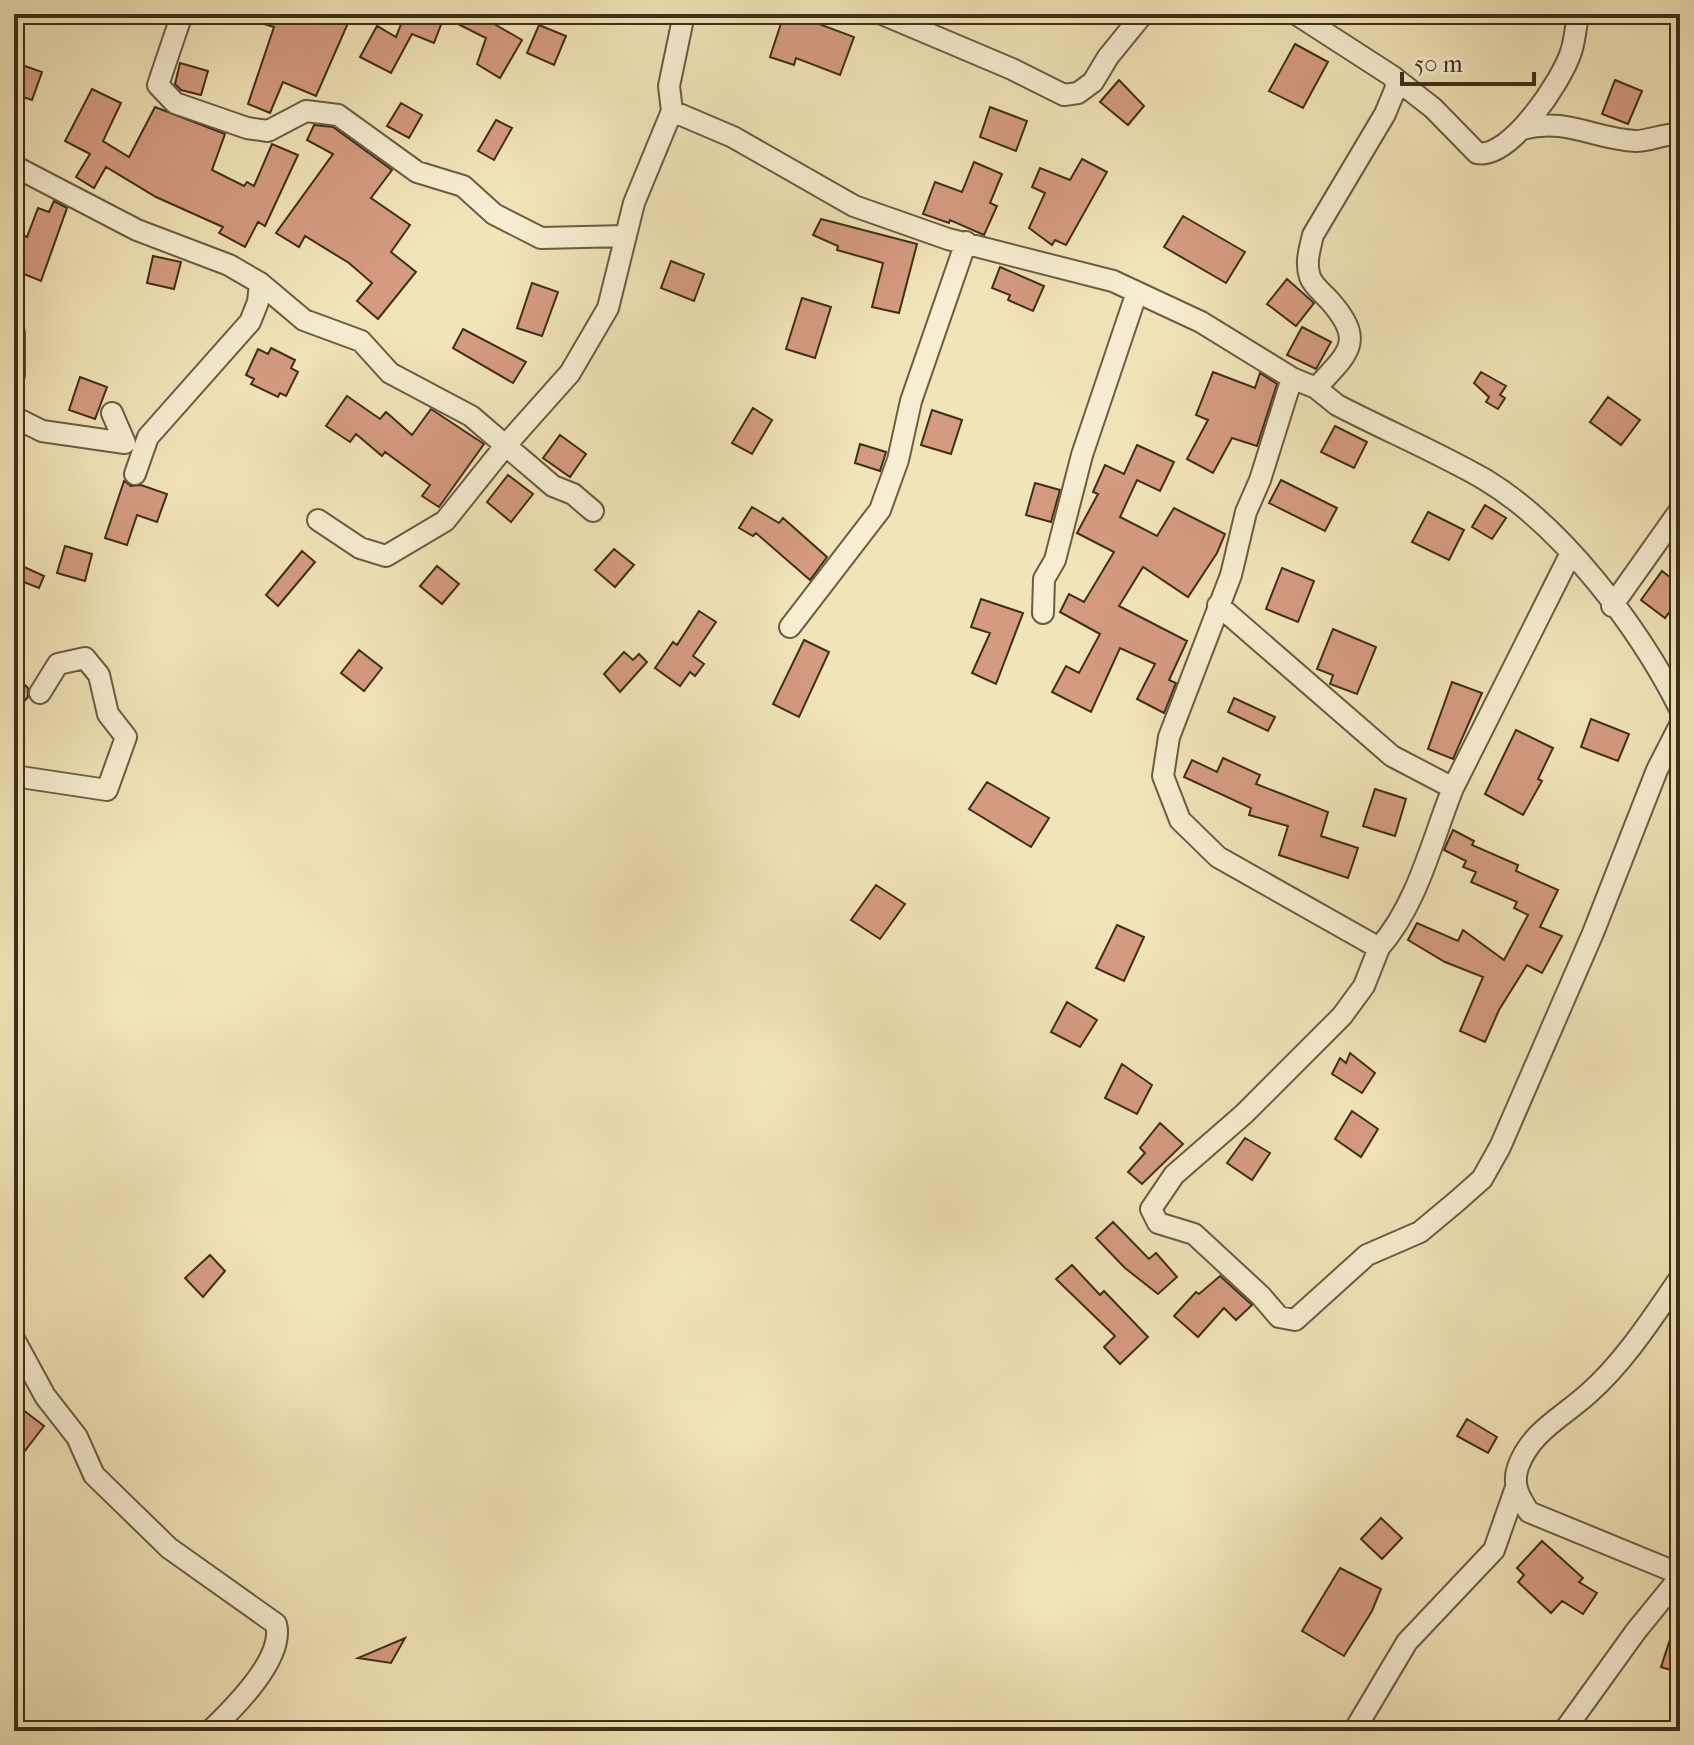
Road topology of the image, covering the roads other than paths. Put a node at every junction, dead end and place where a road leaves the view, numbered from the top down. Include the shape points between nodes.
1 (182, 14) edge
2 (684, 14) edge
3 (882, 14) edge
4 (1143, 14) edge
5 (1296, 14) edge
6 (1578, 14) edge
7 (1392, 76) junction
8 (672, 111) junction
9 (1522, 129) junction
10 (1680, 134) edge
11 (14, 166) edge
12 (626, 236) junction
13 (966, 242) junction
14 (260, 283) junction
15 (1137, 292) junction
16 (14, 333) edge
17 (14, 375) edge
18 (1292, 378) junction
19 (1316, 388) junction
20 (112, 413) dead end
21 (14, 417) edge
22 (505, 446) junction
23 (135, 474) dead end
24 (1680, 510) edge
25 (593, 511) dead end
26 (318, 520) dead end
27 (1570, 555) junction
28 (1218, 605) junction
29 (1612, 606) junction
30 (1043, 613) dead end
31 (790, 627) dead end
32 (40, 693) dead end
33 (1680, 709) edge
34 (1680, 725) edge
35 (14, 776) edge
36 (1453, 788) junction
37 (1379, 948) junction
38 (1680, 1278) edge
39 (14, 1339) edge
40 (1515, 1490) junction
41 (1680, 1575) edge
42 (210, 1731) edge
43 (1354, 1731) edge
44 (1564, 1731) edge

1 - 12 street via 158,85 175,103 268,131 306,111 338,115 417,172 463,186 494,214 541,238
2 - 8 street via 669,86
3 - 4 street via 1064,95 1093,82
5 - 7 street
6 - 9 street via 1571,52 1553,88
7 - 9 street via 1477,153 1500,149
7 - 19 street via 1397,85 1385,114 1313,235 1311,279 1352,331 1348,349
8 - 12 street
8 - 13 street via 733,137 854,206
9 - 10 street via 1572,126 1636,141
11 - 14 street via 137,230 229,265
12 - 22 street via 608,308 570,373
13 - 15 street
13 - 31 street via 880,510
14 - 22 street via 304,320 361,341 390,373 471,416
14 - 23 street via 250,322 148,437
15 - 18 street via 1201,322
15 - 30 street via 1082,455 1055,560 1044,579
16 - 17 street
18 - 19 street
18 - 28 street
19 - 27 street via 1337,405 1486,480 1558,536
20 - 21 street via 125,443 42,431
22 - 25 street
22 - 26 street via 445,521 386,556 360,548
24 - 29 street
27 - 29 street
27 - 36 street
28 - 36 street via 1392,756
28 - 37 street via 1169,737 1163,776 1180,820 1218,857
29 - 33 street via 1664,677
32 - 35 street via 58,664 85,658 99,675 108,714 126,737 107,790
34 - 37 street via 1482,1179 1420,1232 1367,1255 1295,1320 1279,1317 1194,1234 1158,1223 1151,1209 1174,1175 1342,1016 1364,986
36 - 37 street via 1410,899
38 - 40 street via 1621,1359 1589,1394 1545,1426 1518,1468
39 - 42 street via 45,1396 77,1437 94,1475 169,1548 276,1624 280,1638 271,1658
40 - 41 street via 1529,1512
40 - 43 street via 1494,1550 1407,1642
41 - 44 street

